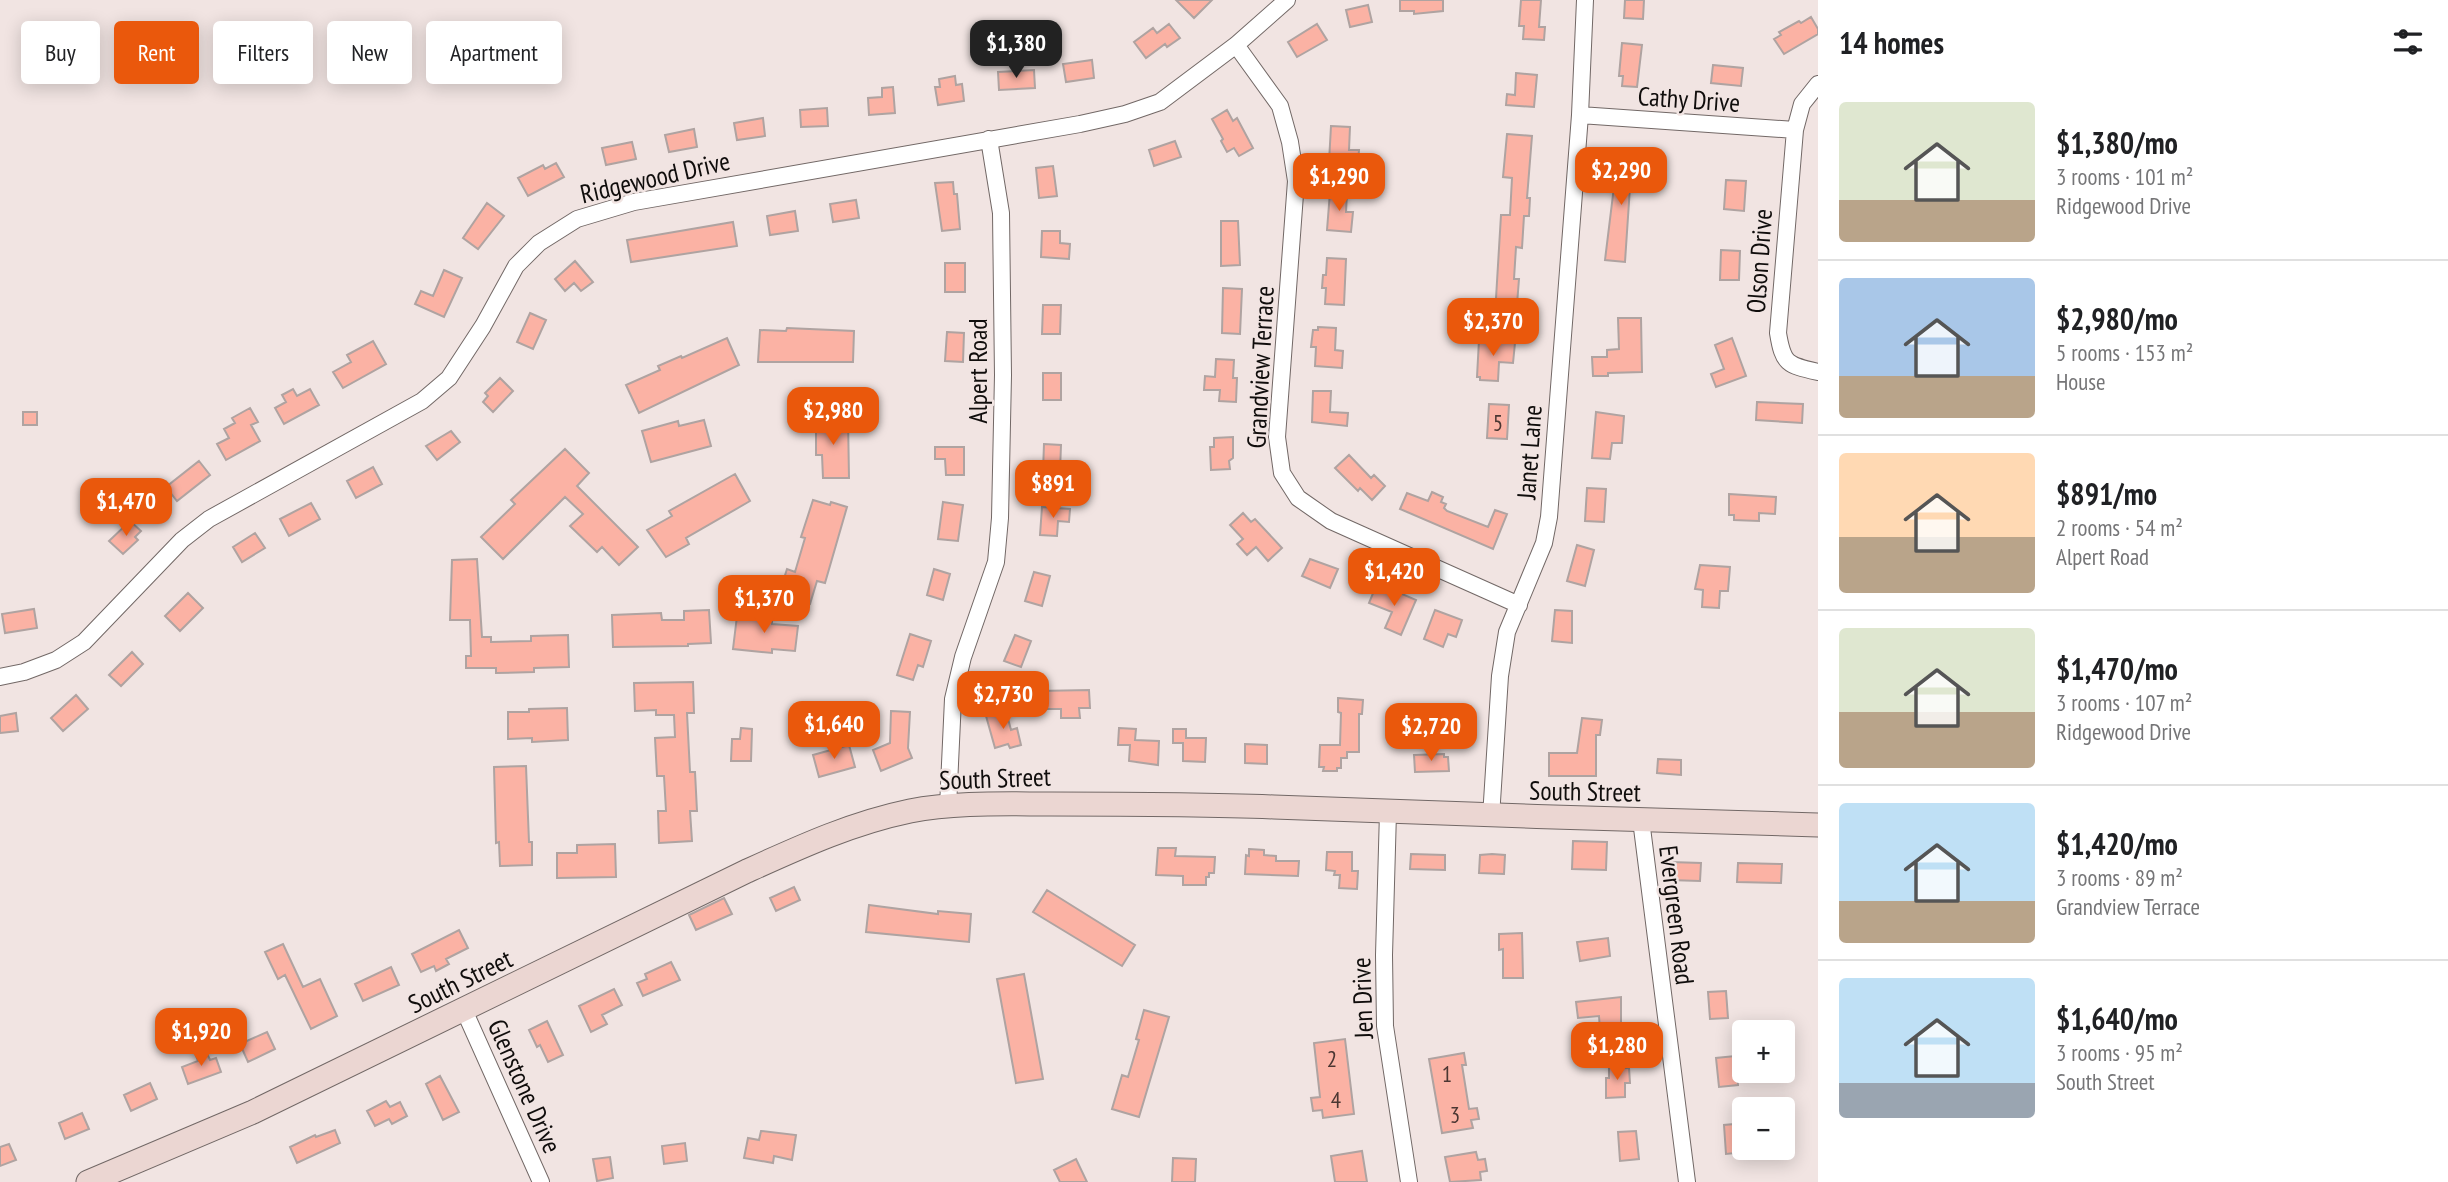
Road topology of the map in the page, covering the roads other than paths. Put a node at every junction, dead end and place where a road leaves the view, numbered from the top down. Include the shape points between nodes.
1 (1287, 0) edge
2 (1586, 0) edge
3 (1236, 46) junction
4 (1818, 85) edge
5 (1580, 116) junction
6 (1795, 130) junction
7 (989, 139) junction
8 (1818, 372) edge
9 (1519, 605) junction
10 (0, 677) edge
11 (948, 807) junction
12 (1388, 811) junction
13 (1491, 817) junction
14 (1641, 820) junction
15 (1818, 825) edge
16 (464, 1010) junction
17 (88, 1182) edge
18 (541, 1182) edge
19 (1409, 1182) edge
20 (1687, 1182) edge

1 - 3 street, Ridgewood Drive
2 - 5 street, Janet Lane
3 - 7 street, Ridgewood Drive via 1160,102 1091,122
3 - 9 street, Grandview Terrace via 1280,106 1296,181 1277,437 1282,473 1298,498 1331,522
4 - 6 street via 1802,104
5 - 6 street, Cathy Drive
5 - 9 street, Janet Lane via 1549,517 1544,543
6 - 8 street, Olson Drive via 1778,332 1782,355 1794,366
7 - 10 street, Ridgewood Drive via 634,202 577,219 539,243 516,266 449,378 422,401 208,519 84,642 56,660
7 - 11 street, Alpert Road via 1001,213 1000,518 996,562 953,699
9 - 13 street, Janet Lane via 1507,632 1500,676
11 - 12 street, South Street via 1186,804
11 - 16 street, South Street via 872,819 823,837
12 - 13 street, South Street
12 - 19 street, Jen Drive via 1385,1026
13 - 14 street, South Street
14 - 15 street, South Street
14 - 20 street, Evergreen Road
16 - 17 street, South Street via 253,1112
16 - 18 street, Glenstone Drive

